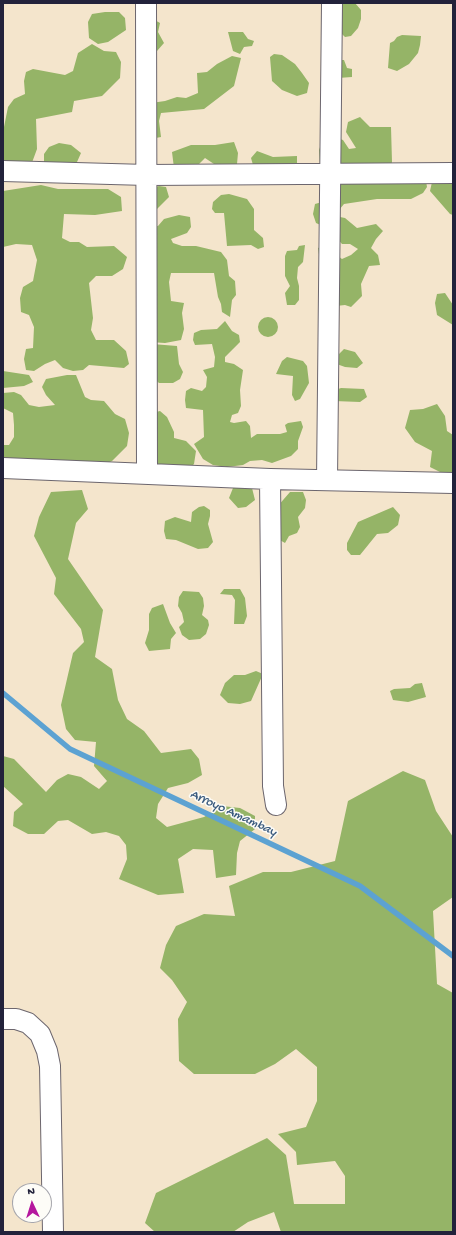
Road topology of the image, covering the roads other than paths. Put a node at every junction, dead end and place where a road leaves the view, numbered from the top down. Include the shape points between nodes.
1 (146, 3) edge
2 (332, 3) edge
3 (3, 172) edge
4 (453, 173) edge
5 (331, 174) junction
6 (147, 175) junction
7 (3, 468) edge
8 (147, 473) junction
9 (270, 479) junction
10 (327, 480) junction
11 (453, 483) edge
12 (276, 805) dead end
13 (3, 1019) edge
14 (57, 1228) edge

1 - 6 street
2 - 5 street
3 - 6 street
4 - 5 street
5 - 6 street
5 - 10 street
6 - 8 street
7 - 8 street
8 - 9 street
9 - 10 street
9 - 12 street via 273,786
10 - 11 street
13 - 14 street via 28,1023 40,1034 47,1051 50,1066

